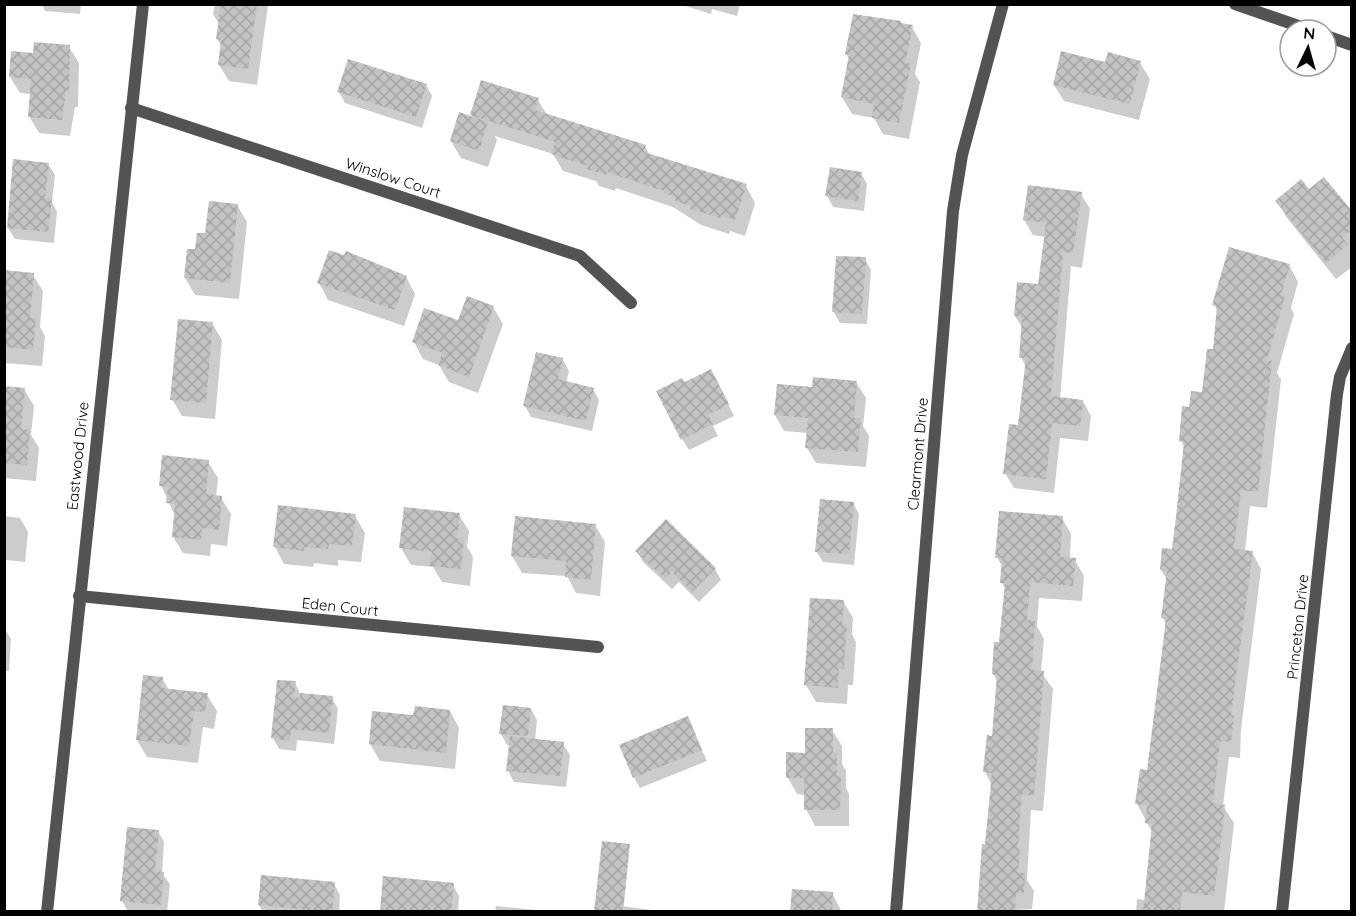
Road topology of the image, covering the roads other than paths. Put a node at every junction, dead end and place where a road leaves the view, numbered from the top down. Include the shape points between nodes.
1 (143, 4) edge
2 (1004, 4) edge
3 (1235, 4) edge
4 (1278, 19) edge
5 (131, 108) junction
6 (631, 303) dead end
7 (1352, 348) edge
8 (79, 596) junction
9 (598, 647) dead end
10 (47, 912) edge
11 (896, 912) edge
12 (1282, 912) edge

1 - 5 street, Eastwood Drive
2 - 11 street, Clearmont Drive via 962,155 953,211
3 - 4 street
5 - 6 street, Winslow Court via 580,256
5 - 8 street, Eastwood Drive
7 - 12 street, Princeton Drive via 1337,394
8 - 9 street, Eden Court
8 - 10 street, Eastwood Drive

